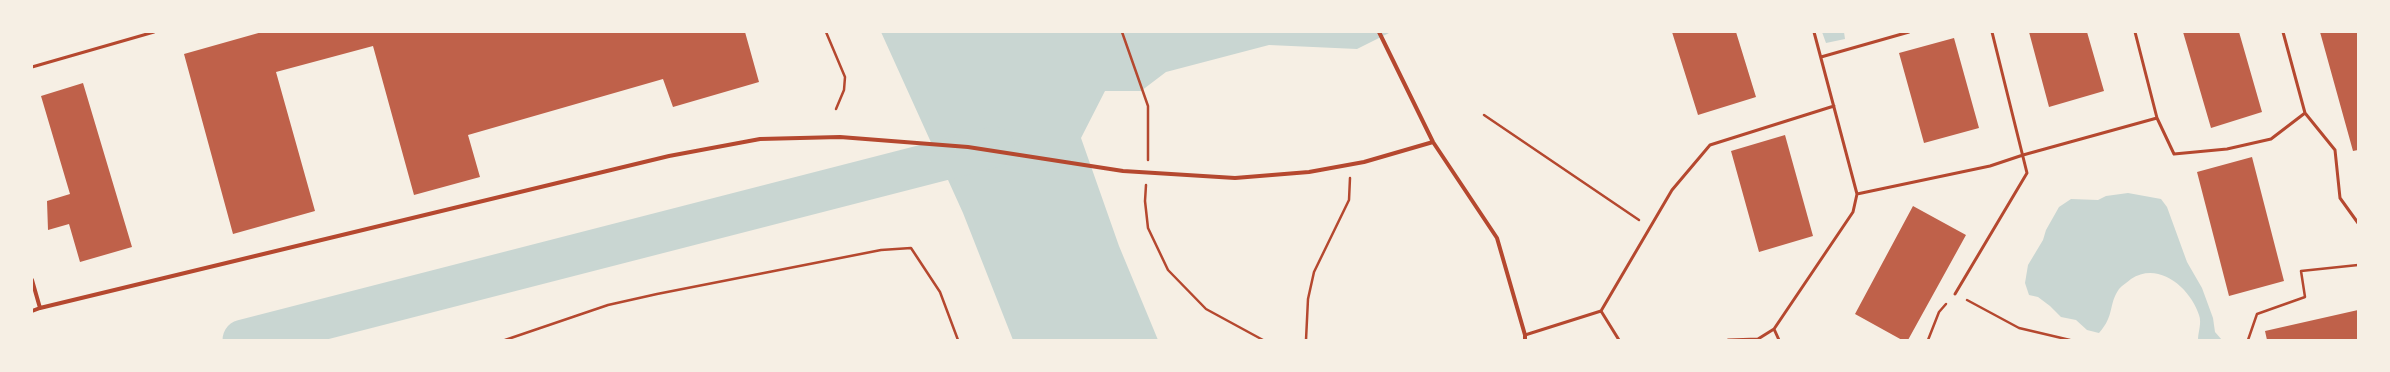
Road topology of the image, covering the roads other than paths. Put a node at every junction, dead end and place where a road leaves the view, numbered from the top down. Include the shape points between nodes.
1 (154, 32) edge
2 (1378, 32) edge
3 (1814, 32) edge
4 (1909, 32) edge
5 (1992, 32) edge
6 (2135, 32) edge
7 (2283, 32) edge
8 (1821, 57) junction
9 (32, 67) edge
10 (1834, 106) junction
11 (2305, 113) junction
12 (2157, 118) junction
13 (1433, 142) junction
14 (2023, 155) junction
15 (1857, 194) junction
16 (2358, 223) edge
17 (32, 280) edge
18 (1955, 294) road end
19 (40, 308) junction
20 (1601, 310) junction
21 (32, 311) edge
22 (1774, 329) junction
23 (1525, 334) junction
24 (1524, 340) edge
25 (1619, 340) edge
26 (1728, 340) edge
27 (1779, 340) edge

1 - 9 lane
2 - 13 street
3 - 8 lane
4 - 8 lane
5 - 14 lane
6 - 12 lane
7 - 11 lane
8 - 10 lane
10 - 15 lane
10 - 20 lane via 1710,145 1672,190
11 - 12 lane via 2271,139 2227,149 2174,154
11 - 16 lane via 2335,150 2340,198
12 - 14 lane
13 - 19 street via 1351,164 1309,172 1235,178 1123,171 968,147 840,138 760,138 669,156
13 - 23 street via 1496,238
14 - 15 lane via 1990,166
14 - 18 lane via 2027,173
15 - 22 lane via 1854,212
17 - 19 street
19 - 21 street
20 - 23 lane
20 - 25 lane
22 - 26 lane via 1758,339
22 - 27 lane
23 - 24 street

